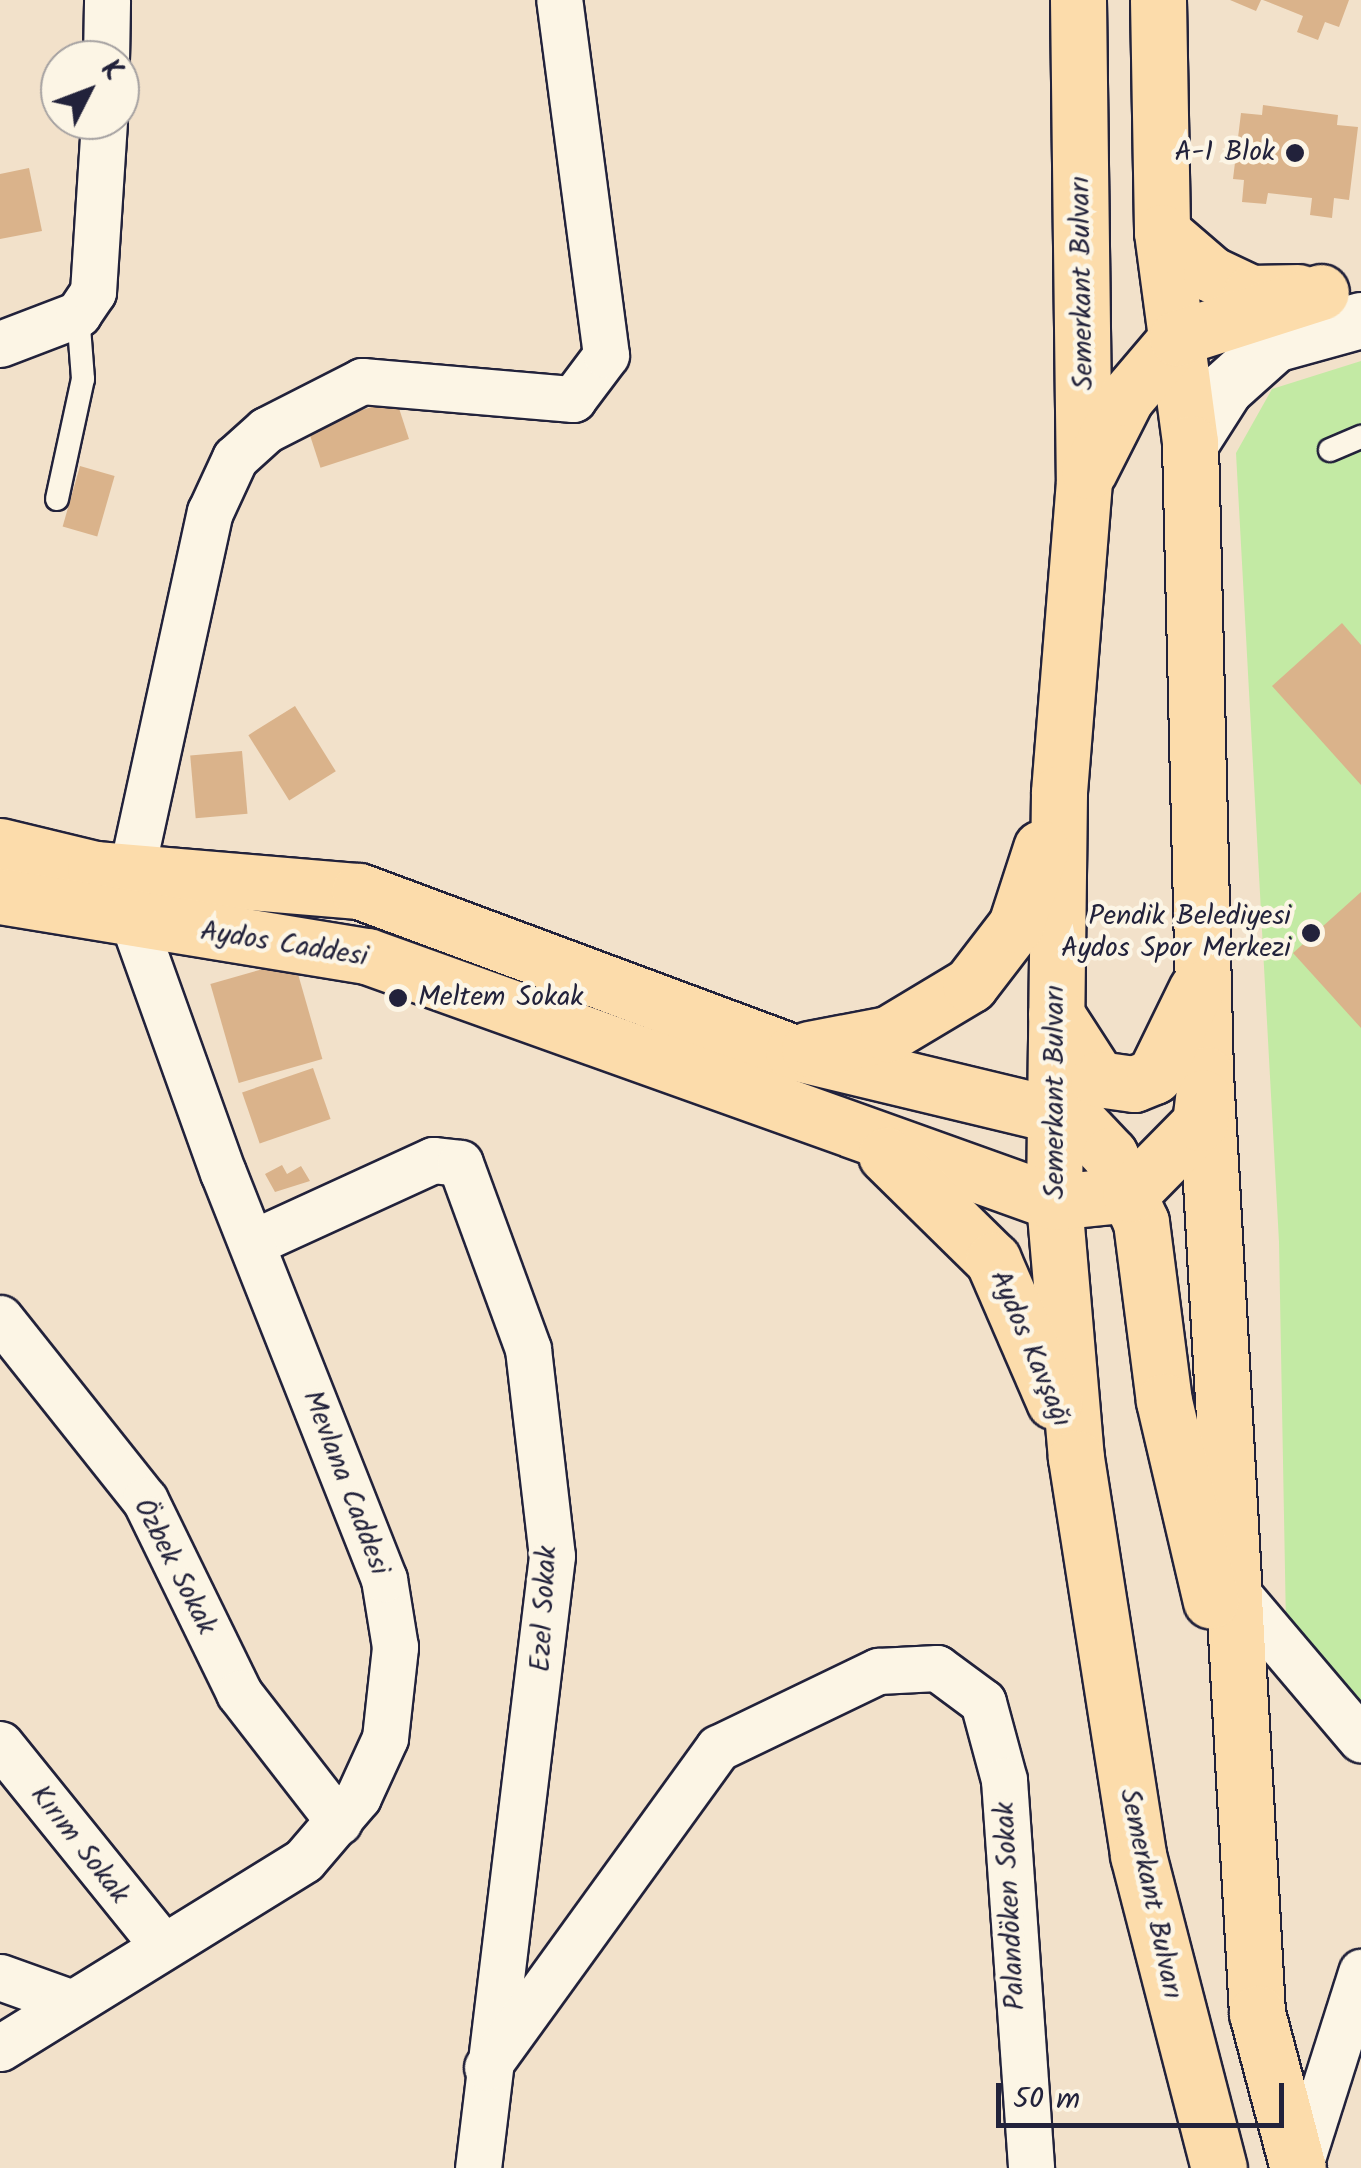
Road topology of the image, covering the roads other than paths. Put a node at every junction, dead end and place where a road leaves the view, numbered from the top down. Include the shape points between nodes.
1 (108, 0) edge
2 (559, 0) edge
3 (1078, 0) edge
4 (1158, 0) edge
5 (107, 40) edge
6 (103, 140) edge
7 (1162, 232) junction
8 (1348, 298) edge
9 (78, 314) junction
10 (1177, 338) junction
11 (0, 344) edge
12 (1361, 437) edge
13 (1190, 443) junction
14 (1330, 450) dead end
15 (1084, 482) junction
16 (57, 499) dead end
17 (1059, 793) junction
18 (0, 846) edge
19 (0, 896) edge
20 (132, 898) junction
21 (1202, 974) junction
22 (1056, 1014) junction
23 (793, 1052) junction
24 (1205, 1074) junction
25 (1054, 1109) junction
26 (844, 1123) junction
27 (1130, 1194) junction
28 (1054, 1202) junction
29 (254, 1242) junction
30 (0, 1318) edge
31 (1076, 1458) junction
32 (1236, 1593) junction
33 (1241, 1725) junction
34 (1361, 1739) edge
35 (0, 1744) edge
36 (339, 1822) junction
37 (160, 1942) junction
38 (1361, 1972) edge
39 (0, 1977) edge
40 (70, 2002) junction
41 (0, 2048) edge
42 (486, 2068) junction
43 (478, 2168) edge
44 (1031, 2168) edge
45 (1220, 2168) edge
46 (1299, 2168) edge

1 - 5 street
2 - 20 street via 606,355 573,399 362,381 266,430 234,458 210,512
3 - 15 main road, Semerkant Bulvarı
4 - 7 main road
6 - 9 street via 100,266
7 - 8 main road via 1211,274 1251,293
7 - 10 main road
8 - 10 main road
8 - 13 street via 1274,344 1225,388
9 - 11 street
9 - 16 lane via 83,379
10 - 13 main road
10 - 15 main road via 1126,398
12 - 14 lane
13 - 21 main road
15 - 17 main road, Semerkant Bulvarı
17 - 22 main road, Semerkant Bulvarı
17 - 23 main road via 1016,925 994,963 932,1012 888,1034
18 - 20 main road, Aydos Caddesi
19 - 20 main road, Aydos Caddesi
20 - 23 main road, Aydos Caddesi via 359,890
20 - 26 main road, Aydos Caddesi via 367,956
20 - 29 street, Mevlana Caddesi
21 - 22 main road via 1176,1042 1154,1076 1134,1084 1098,1078
21 - 24 main road
22 - 25 main road, Semerkant Bulvarı
23 - 25 main road, Aydos Caddesi
24 - 27 main road via 1200,1123
24 - 32 main road
25 - 27 main road via 1093,1135
25 - 28 main road, Semerkant Bulvarı
26 - 28 main road, Aydos Caddesi
26 - 31 main road, Aydos Kavşağı via 918,1180 992,1260
27 - 28 main road
27 - 33 main road via 1164,1401
28 - 31 main road, Semerkant Bulvarı
29 - 36 street, Mevlana Caddesi via 384,1579 395,1646 385,1738
29 - 42 street, Ezel Sokak via 432,1160 460,1163 528,1349 552,1556
30 - 36 street, Özbek Sokak via 145,1500 239,1693
31 - 45 main road, Semerkant Bulvarı via 1138,1855
32 - 33 main road
32 - 34 street
33 - 46 main road via 1257,2013
35 - 37 street, Kırım Sokak
36 - 37 street, Mevlana Caddesi via 304,1860
37 - 40 street, Mevlana Caddesi
38 - 46 street
39 - 40 street
40 - 41 street, Mevlana Caddesi
42 - 43 street, Ezel Sokak
42 - 44 street, Palandöken Sokak via 718,1748 861,1677 938,1668 982,1702 1004,1780

